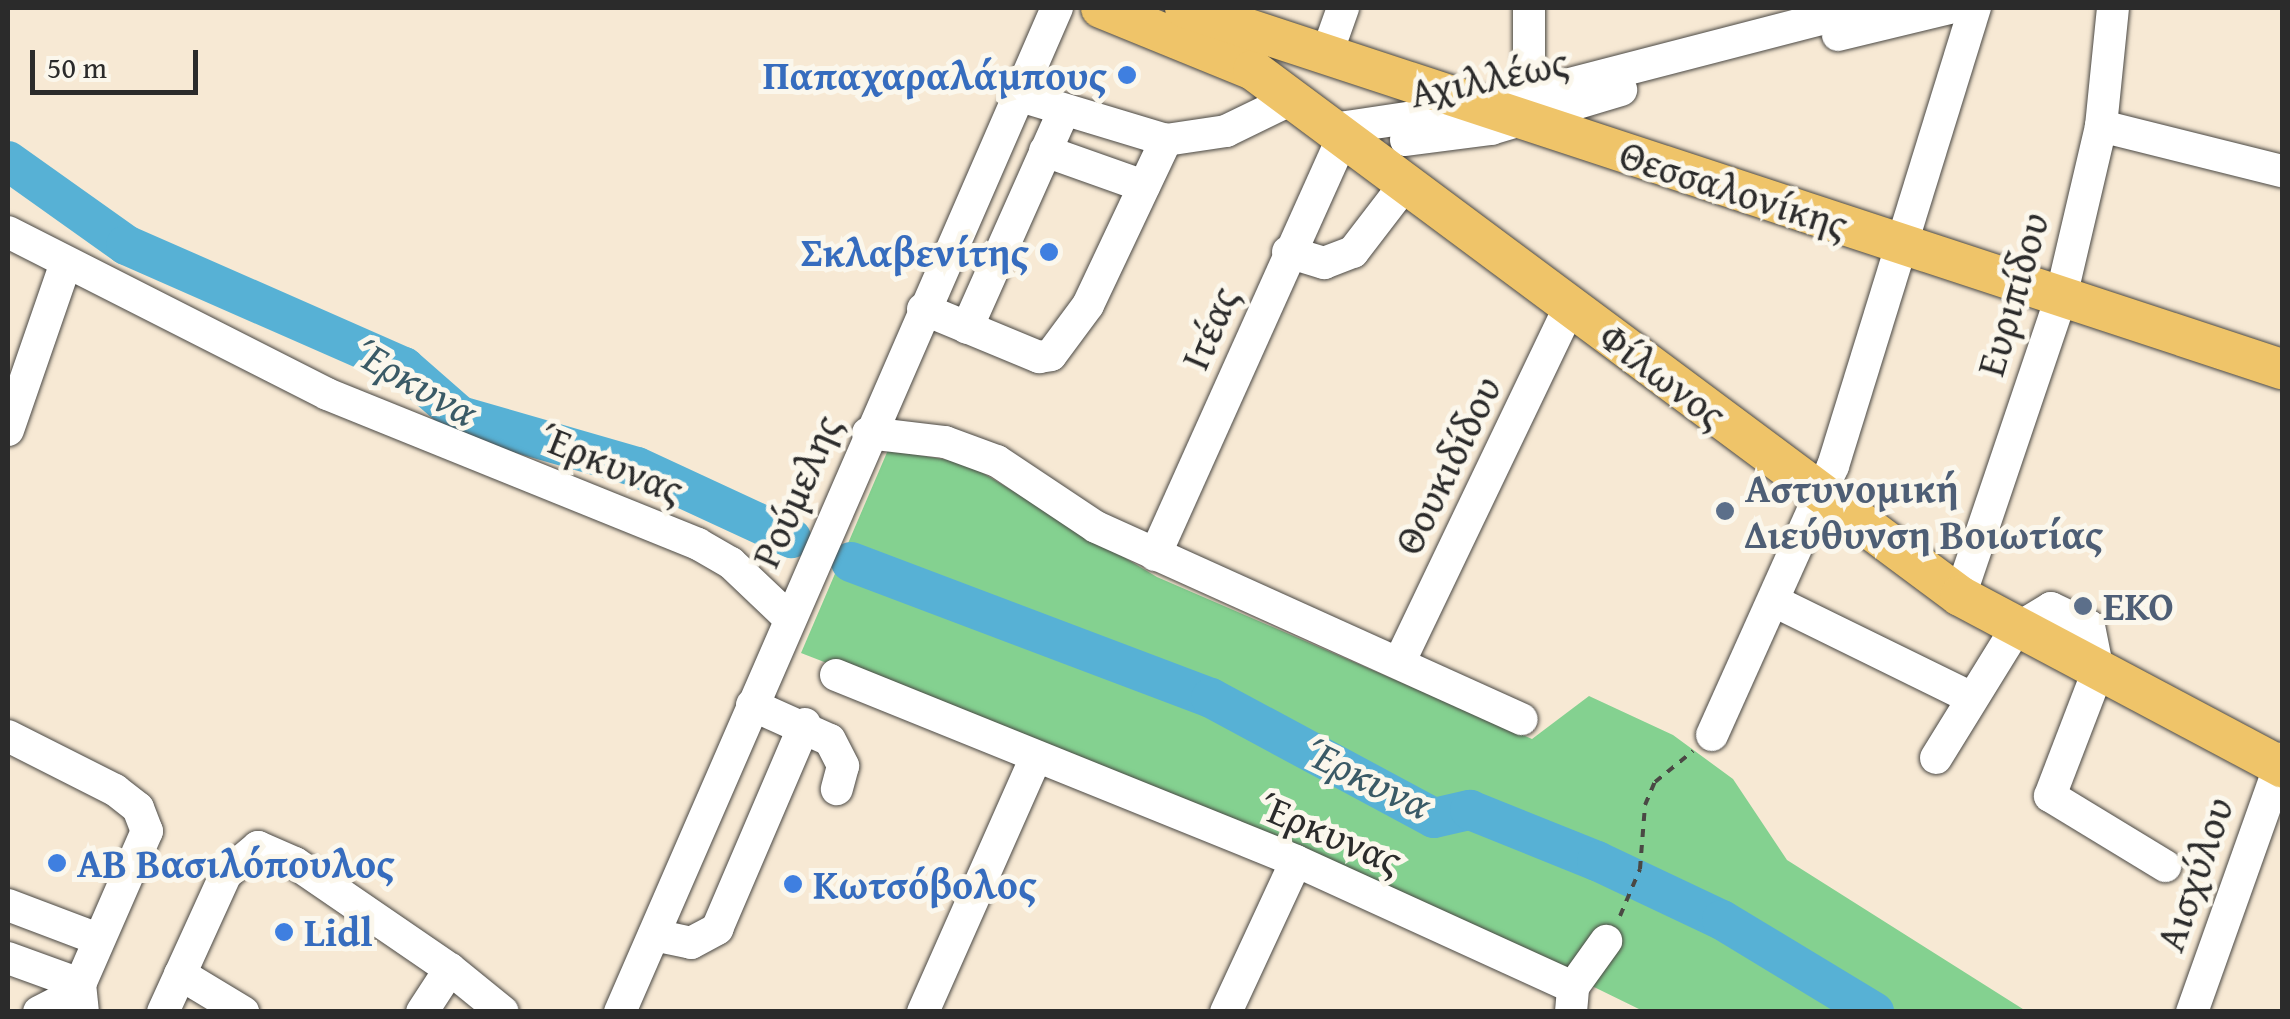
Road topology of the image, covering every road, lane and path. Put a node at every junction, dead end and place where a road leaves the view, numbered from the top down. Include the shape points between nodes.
1 (1056, 8) edge
2 (1101, 8) edge
3 (1185, 8) edge
4 (1342, 8) edge
5 (1529, 8) edge
6 (1864, 8) edge
7 (1950, 8) edge
8 (1976, 8) edge
9 (2113, 8) edge
10 (1326, 56) junction
11 (1017, 96) junction
12 (1292, 100) junction
13 (1481, 106) junction
14 (1527, 107) junction
15 (1063, 112) junction
16 (2101, 126) junction
17 (1339, 134) junction
18 (1166, 140) junction
19 (1045, 152) junction
20 (2282, 171) edge
21 (1406, 184) junction
22 (1144, 186) junction
23 (8, 232) edge
24 (1906, 246) junction
25 (1288, 252) junction
26 (65, 264) junction
27 (2062, 297) junction
28 (1570, 306) junction
29 (923, 310) junction
30 (967, 328) junction
31 (2282, 369) edge
32 (8, 430) edge
33 (868, 433) junction
34 (1822, 494) junction
35 (1155, 555) junction
36 (1960, 596) junction
37 (1776, 602) junction
38 (788, 617) junction
39 (2015, 630) junction
40 (1400, 661) junction
41 (2098, 671) junction
42 (836, 676) dead end
43 (1970, 696) junction
44 (752, 705) junction
45 (1522, 719) dead end
46 (805, 724) junction
47 (8, 736) edge
48 (1712, 736) joint
49 (1036, 758) junction
50 (1936, 758) dead end
51 (2282, 764) edge
52 (837, 789) dead end
53 (1296, 861) junction
54 (2164, 866) dead end
55 (8, 906) edge
56 (1623, 911) dead end
57 (654, 935) junction
58 (98, 939) junction
59 (1606, 941) dead end
60 (8, 958) edge
61 (450, 969) junction
62 (180, 974) junction
63 (80, 996) edge
64 (1572, 999) edge
65 (8, 1005) edge
66 (496, 1009) edge
67 (24, 1012) edge
68 (38, 1012) edge
69 (163, 1012) edge
70 (244, 1012) edge
71 (422, 1012) edge
72 (620, 1012) edge
73 (923, 1012) edge
74 (1226, 1012) edge
75 (2192, 1012) edge
76 (2213, 1012) edge

1 - 11 street, Ρούμελης
2 - 12 main road, Φίλωνος via 1232,58
3 - 10 main road, Θεσσαλονίκης
4 - 10 street
5 - 14 street
6 - 14 street, Αχιλλέως
7 - 14 street, Αχιλλέως
8 - 24 street
9 - 16 street, Ευριπίδου
10 - 13 main road, Θεσσαλονίκης
11 - 15 street
11 - 29 street, Ρούμελης
12 - 17 main road, Φίλωνος
12 - 18 street via 1226,130
13 - 14 main road, Θεσσαλονίκης
13 - 17 street, Αχιλλέως via 1356,121
14 - 17 street, Αχιλλέως via 1436,138
14 - 24 main road, Θεσσαλονίκης
15 - 18 street
15 - 19 street
16 - 20 street
16 - 27 street, Ευριπίδου
17 - 21 main road, Φίλωνος
17 - 25 street, Ιτέας
18 - 22 street
19 - 22 street
19 - 30 street
21 - 25 street via 1353,252 1324,263
21 - 28 main road, Φίλωνος
22 - 30 street via 1088,305 1051,355 1039,358
23 - 26 street, Έρκυνας
24 - 27 main road, Θεσσαλονίκης
24 - 34 street
25 - 35 street, Ιτέας
26 - 32 street
26 - 38 street, Έρκυνας via 328,394 698,544 732,563
27 - 31 main road, Θεσσαλονίκης
27 - 36 street, Ευριπίδου
28 - 34 main road, Φίλωνος
28 - 40 street, Θουκιδίδου
29 - 30 street
29 - 33 street, Ρούμελης
33 - 35 street via 945,442 997,461 1096,526
33 - 38 street, Ρούμελης
34 - 36 main road, Φίλωνος
34 - 37 street
35 - 40 street
36 - 39 main road, Φίλωνος
37 - 43 street
37 - 48 street
38 - 44 street, Ρούμελης
39 - 41 main road, Φίλωνος
39 - 43 street
40 - 45 street
41 - 51 main road, Φίλωνος
41 - 54 street via 2050,796
42 - 49 street, Έρκυνας
43 - 50 street
44 - 46 street
44 - 57 street, Ρούμελης
46 - 52 street via 841,750
46 - 57 street via 717,929 691,943
47 - 58 street via 138,808 146,830 142,854
48 - 56 path via 1656,782 1645,805 1645,850
49 - 53 street, Έρκυνας
49 - 73 street
51 - 75 street, Αισχύλου
51 - 76 street, Αισχύλου via 2275,809
53 - 64 street, Έρκυνας
53 - 74 street
55 - 58 street
57 - 72 street, Ρούμελης
58 - 63 street
59 - 64 street
60 - 63 street
61 - 62 street via 295,863 258,847 226,874
61 - 66 street
61 - 71 street
62 - 69 street
62 - 70 street
63 - 68 street
65 - 67 street

